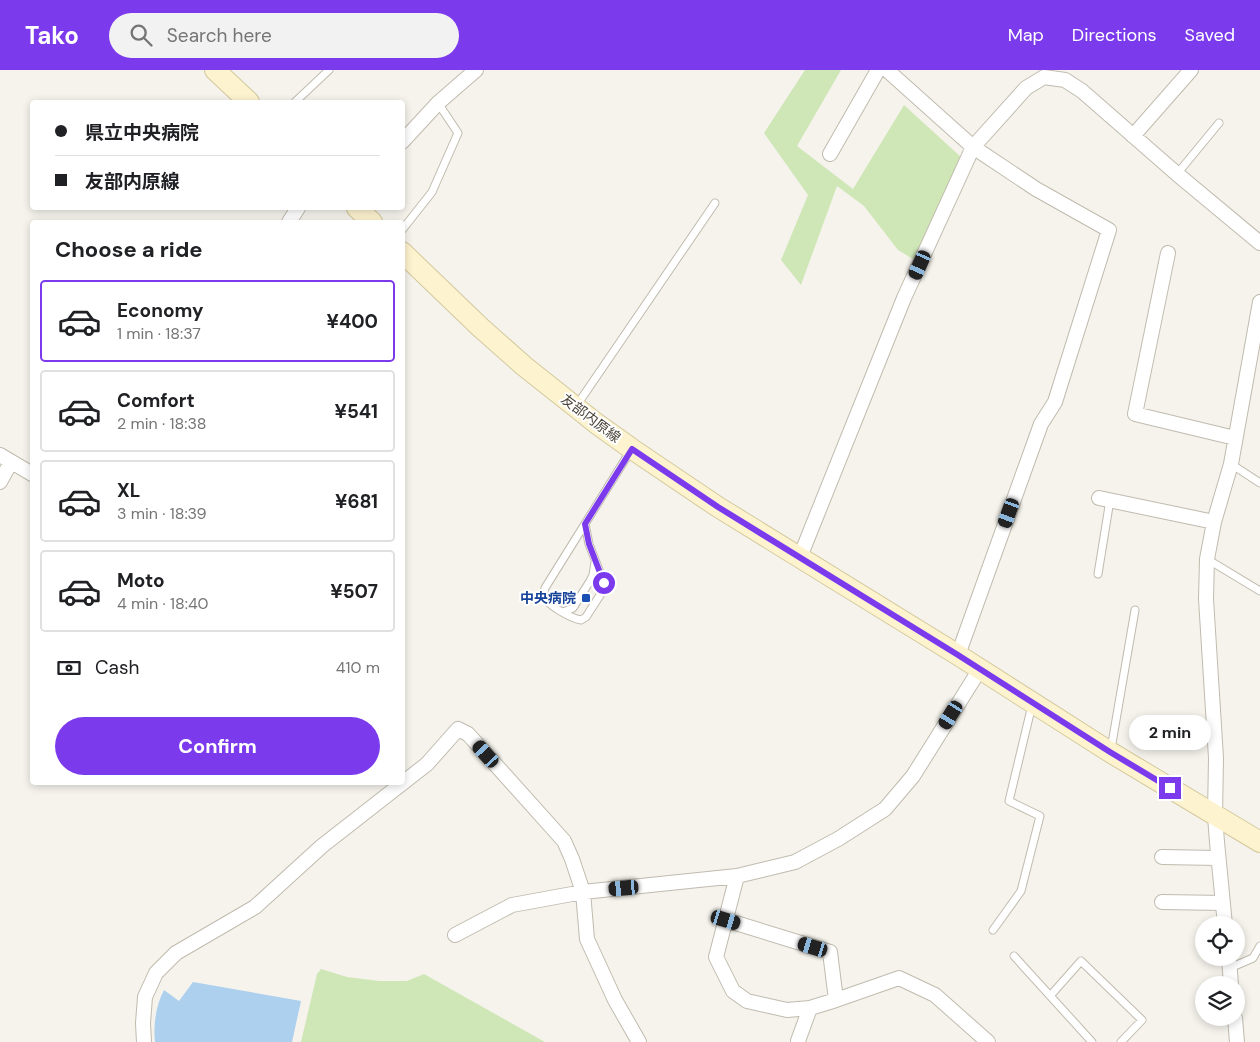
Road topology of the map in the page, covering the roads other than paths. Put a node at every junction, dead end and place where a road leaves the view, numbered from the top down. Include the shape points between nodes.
1 (214, 70) edge
2 (329, 70) edge
3 (476, 70) edge
4 (878, 70) edge
5 (887, 70) edge
6 (1191, 70) edge
7 (248, 100) edge
8 (297, 100) edge
9 (438, 103) junction
10 (1219, 123) dead end
11 (1133, 136) junction
12 (405, 139) edge
13 (973, 147) junction
14 (830, 154) dead end
15 (1177, 174) junction
16 (716, 203) dead end
17 (359, 210) edge
18 (370, 220) edge
19 (405, 226) edge
20 (1260, 243) edge
21 (1168, 253) dead end
22 (405, 255) edge
23 (1260, 302) edge
24 (575, 407) junction
25 (1236, 438) junction
26 (632, 449) junction
27 (6, 458) edge
28 (1231, 464) junction
29 (30, 473) edge
30 (0, 482) edge
31 (1260, 483) edge
32 (1104, 499) joint
33 (1214, 522) junction
34 (585, 524) junction
35 (800, 557) junction
36 (1208, 559) junction
37 (596, 561) junction
38 (1098, 574) dead end
39 (1260, 592) edge
40 (1135, 610) dead end
41 (564, 612) junction
42 (958, 655) junction
43 (980, 669) junction
44 (1033, 703) junction
45 (1110, 752) junction
46 (405, 781) edge
47 (400, 785) edge
48 (1215, 816) junction
49 (1260, 842) edge
50 (1162, 857) dead end
51 (1218, 858) junction
52 (737, 876) junction
53 (583, 892) junction
54 (1162, 902) dead end
55 (1223, 903) junction
56 (1224, 916) edge
57 (726, 920) junction
58 (993, 930) dead end
59 (455, 935) dead end
60 (1260, 946) edge
61 (1014, 956) dead end
62 (1245, 960) edge
63 (1050, 996) junction
64 (836, 1000) junction
65 (810, 1008) junction
66 (1236, 1026) edge
67 (144, 1042) edge
68 (639, 1042) edge
69 (794, 1042) edge
70 (799, 1042) edge
71 (988, 1042) edge
72 (1092, 1042) edge
73 (1121, 1042) edge
74 (1237, 1042) edge

1 - 7 main road
2 - 8 lane
3 - 9 street
4 - 14 street
5 - 13 street
6 - 11 street
9 - 12 street
9 - 19 lane via 458,133 432,192
10 - 15 lane
11 - 13 street via 1082,91 1065,80 1044,77 1026,88
11 - 15 street
13 - 35 street via 904,298
13 - 42 street via 1036,189 1109,230 1055,402 1041,424
15 - 20 street
16 - 24 lane
17 - 18 main road
21 - 25 street via 1135,414
22 - 24 main road, 友部内原線 via 480,327
23 - 25 street
24 - 26 main road, 友部内原線
25 - 28 street
26 - 34 lane
26 - 35 main road, 友部内原線
27 - 29 street
27 - 30 street
28 - 31 lane
28 - 33 street
32 - 33 street
32 - 38 lane
33 - 36 street
34 - 37 lane
34 - 41 lane via 543,592 546,602
35 - 42 main road, 友部内原線
36 - 39 lane
36 - 48 street via 1206,599 1216,758
37 - 41 lane via 590,581 573,608
37 - 41 lane via 604,589 581,620
40 - 45 lane
42 - 43 main road, 友部内原線
43 - 44 main road, 友部内原線
43 - 52 street via 913,776 885,809 795,862
44 - 45 main road, 友部内原線
44 - 58 lane via 1010,801 1040,816 1021,892
45 - 48 main road, 友部内原線
46 - 53 street via 427,764 458,729 468,734 564,841
47 - 67 street via 322,846 255,907 176,953 156,974 145,997
48 - 49 main road, 友部内原線
48 - 51 street
50 - 51 street
51 - 55 street
52 - 53 street
52 - 57 street
53 - 59 street via 512,905
53 - 68 street via 587,939
54 - 55 street
55 - 56 street
57 - 64 street via 830,952
57 - 65 street via 716,957 733,991 748,1001 787,1010
60 - 62 lane via 1253,958
61 - 63 lane
63 - 72 lane
63 - 73 lane via 1080,961 1142,1020
64 - 65 street
64 - 71 street via 899,978 935,995
65 - 70 street
66 - 74 street
69 - 70 street

